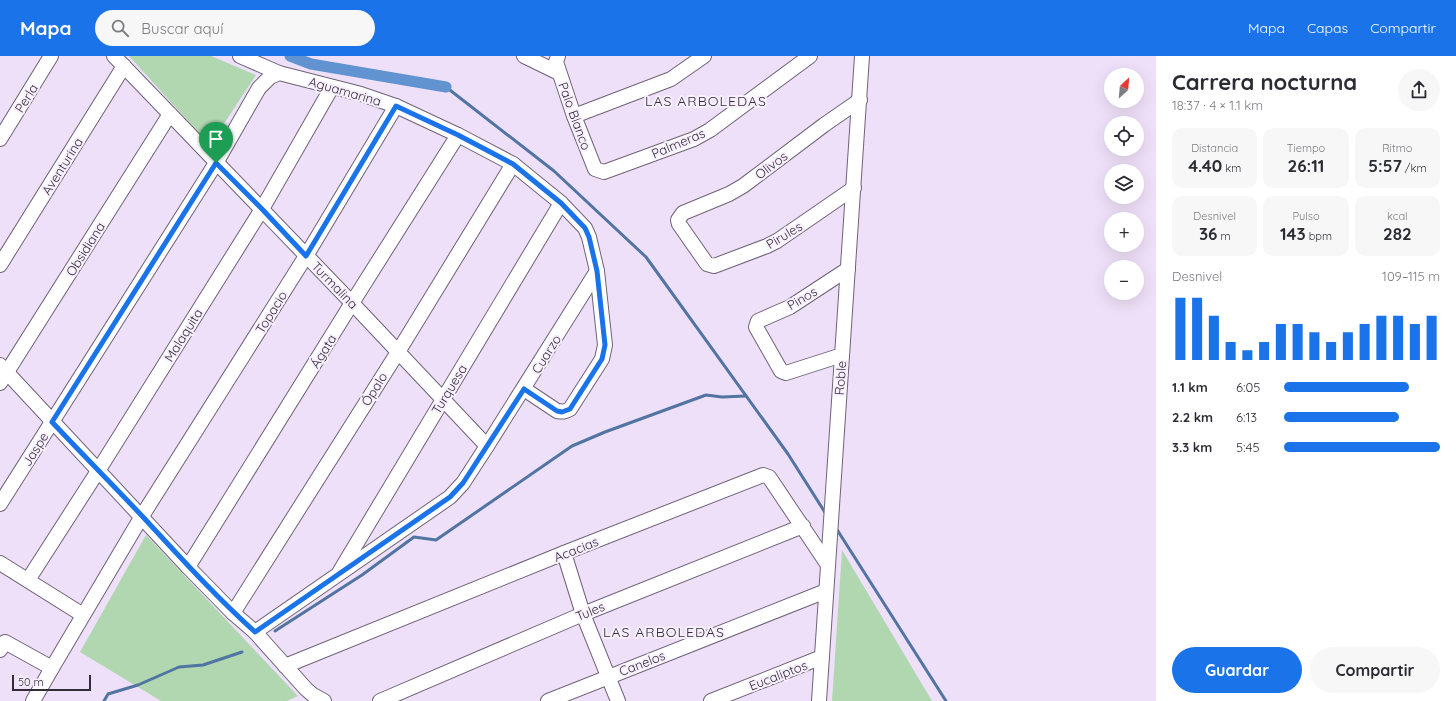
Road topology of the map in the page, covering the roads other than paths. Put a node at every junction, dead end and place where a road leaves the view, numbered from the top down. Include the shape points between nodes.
1 (51, 56) edge
2 (240, 56) edge
3 (524, 56) edge
4 (704, 56) edge
5 (810, 56) edge
6 (862, 56) edge
7 (557, 58) edge
8 (119, 61) edge
9 (279, 73) junction
10 (559, 73) junction
11 (332, 87) junction
12 (860, 100) junction
13 (396, 106) junction
14 (170, 114) junction
15 (574, 116) junction
16 (458, 135) junction
17 (0, 139) edge
18 (216, 163) junction
19 (513, 164) junction
20 (598, 171) joint
21 (854, 188) junction
22 (561, 203) junction
23 (262, 209) junction
24 (306, 256) junction
25 (707, 264) joint
26 (0, 265) edge
27 (848, 269) junction
28 (597, 271) junction
29 (352, 303) junction
30 (398, 352) junction
31 (842, 355) junction
32 (2, 373) edge
33 (524, 389) junction
34 (443, 399) junction
35 (52, 422) junction
36 (487, 446) junction
37 (98, 471) junction
38 (0, 504) edge
39 (142, 516) junction
40 (803, 526) junction
41 (564, 553) junction
42 (0, 563) edge
43 (828, 565) junction
44 (188, 567) junction
45 (338, 575) junction
46 (28, 580) junction
47 (826, 591) junction
48 (233, 613) junction
49 (583, 614) junction
50 (83, 615) junction
51 (255, 632) junction
52 (2, 644) edge
53 (822, 657) junction
54 (285, 666) junction
55 (52, 668) junction
56 (608, 677) junction
57 (34, 701) edge
58 (324, 701) edge
59 (380, 701) edge
60 (548, 701) edge
61 (618, 701) edge
62 (711, 701) edge
63 (819, 701) edge

1 - 17 street, Perla
2 - 9 street, Aguamarina
3 - 10 street
4 - 15 street via 671,79
5 - 20 street, Palmeras via 724,121 694,139 604,172
6 - 12 street, Roble
7 - 10 street, Palo Blanco
8 - 14 street, Turmalina
8 - 26 street, Aventurina
9 - 11 street, Aguamarina
9 - 18 street, Jaspe via 270,77 259,88
10 - 15 street, Palo Blanco
11 - 13 street, Aguamarina
11 - 23 street, Malaquita
12 - 21 street, Roble
12 - 25 street, Olivos via 743,186 683,213 678,220 679,224
13 - 16 street, Aguamarina
13 - 24 street, Topacio
14 - 18 street, Turmalina
14 - 32 street, Obsidiana
15 - 20 street, Palo Blanco
16 - 19 street, Aguamarina
16 - 29 street, Ágata
18 - 23 street, Turmalina
18 - 35 street, Jaspe
19 - 22 street, Aguamarina
19 - 30 street, Ópalo
21 - 25 street, Pirules via 772,243 714,266
21 - 27 street, Roble
22 - 28 street, Aguamarina via 585,228
22 - 34 street, Turquesa
23 - 24 street, Turmalina
23 - 37 street, Malaquita
24 - 29 street, Turmalina
24 - 39 street, Topacio
27 - 31 street, Roble
27 - 31 street, Pinos via 804,299 756,325 781,371 786,374
28 - 33 street, Cuarzo
28 - 33 street, Aguamarina via 605,345 602,359 570,409 566,411 557,411
29 - 30 street, Turmalina
29 - 44 street, Ágata
30 - 34 street, Turmalina
30 - 48 street, Ópalo
31 - 43 street, Roble
32 - 35 street
33 - 36 street, Cuarzo
34 - 36 street, Turmalina
34 - 45 street, Turquesa
35 - 37 street
35 - 38 street, Jaspe
36 - 45 street, Cuarzo via 463,483 450,497
37 - 39 street
37 - 46 street, Malaquita
39 - 44 street
39 - 50 street, Topacio
40 - 41 street, Acacias via 769,477 763,475
40 - 43 street, Acacias
40 - 49 street, Tules
41 - 49 street
41 - 54 street, Acacias
42 - 46 street
43 - 47 street, Roble
44 - 48 street
45 - 51 street, Cuarzo
46 - 50 street
47 - 53 street, Roble
47 - 56 street, Canelos
48 - 51 street
49 - 56 street
49 - 59 street, Tules
50 - 55 street, Topacio
51 - 54 street
52 - 55 street
53 - 62 street, Eucaliptos
53 - 63 street, Roble
54 - 58 street via 306,689
55 - 57 street, Topacio
56 - 60 street, Canelos
56 - 61 street

